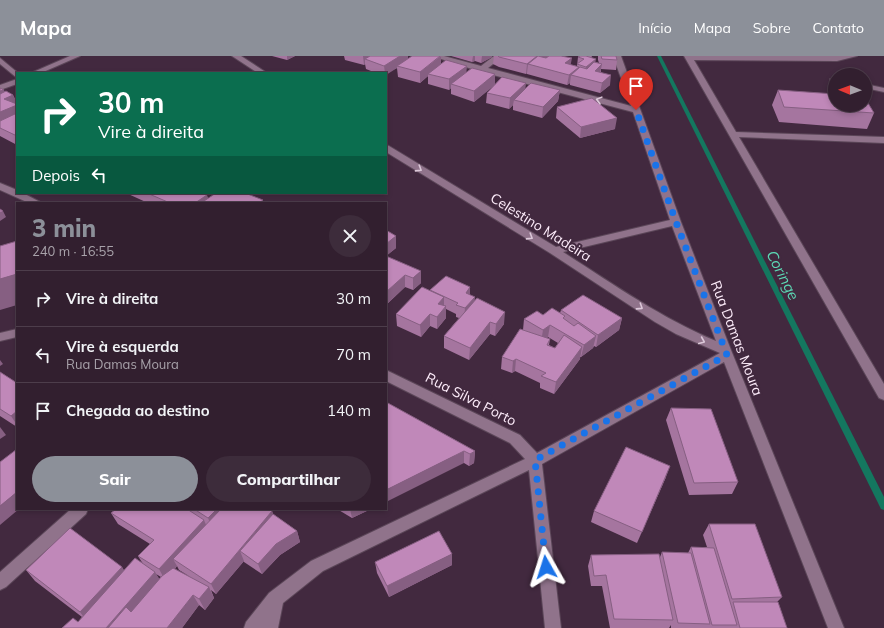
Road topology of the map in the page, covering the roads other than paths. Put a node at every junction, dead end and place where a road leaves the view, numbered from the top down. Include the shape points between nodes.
1 (76, 56) edge
2 (236, 56) edge
3 (436, 56) edge
4 (499, 56) edge
5 (617, 56) edge
6 (853, 56) edge
7 (689, 57) edge
8 (0, 60) edge
9 (481, 68) junction
10 (37, 72) edge
11 (261, 72) edge
12 (16, 75) edge
13 (16, 80) edge
14 (872, 87) edge
15 (0, 88) edge
16 (884, 90) edge
17 (636, 110) junction
18 (733, 134) junction
19 (884, 140) edge
20 (387, 149) edge
21 (0, 186) edge
22 (16, 193) edge
23 (17, 194) edge
24 (35, 202) edge
25 (676, 222) junction
26 (554, 251) junction
27 (16, 333) edge
28 (0, 337) edge
29 (726, 352) junction
30 (387, 375) edge
31 (884, 395) edge
32 (535, 460) junction
33 (80, 510) edge
34 (0, 582) edge
35 (275, 599) junction
36 (252, 628) edge
37 (270, 628) edge
38 (553, 628) edge
39 (836, 628) edge

1 - 10 street
2 - 11 street
3 - 9 street
4 - 9 street
5 - 17 street, Rua Damas Moura
6 - 7 street via 837,60
7 - 18 street
8 - 12 street
17 -> 9 street
13 - 15 street
14 - 16 street
17 - 25 street, Rua Damas Moura
18 - 19 street
18 - 31 street
20 -> 26 street, Celestino Madeira
21 - 22 street
23 - 24 street
25 - 26 street
25 - 29 street, Rua Damas Moura
26 -> 29 street, Celestino Madeira via 680,331
27 - 28 street
29 - 32 street
29 - 39 street, Rua Damas Moura
30 - 32 street, Rua Silva Porto via 515,439
32 - 35 street via 317,566
32 - 38 street
33 - 34 street
35 - 36 street
35 - 37 street

